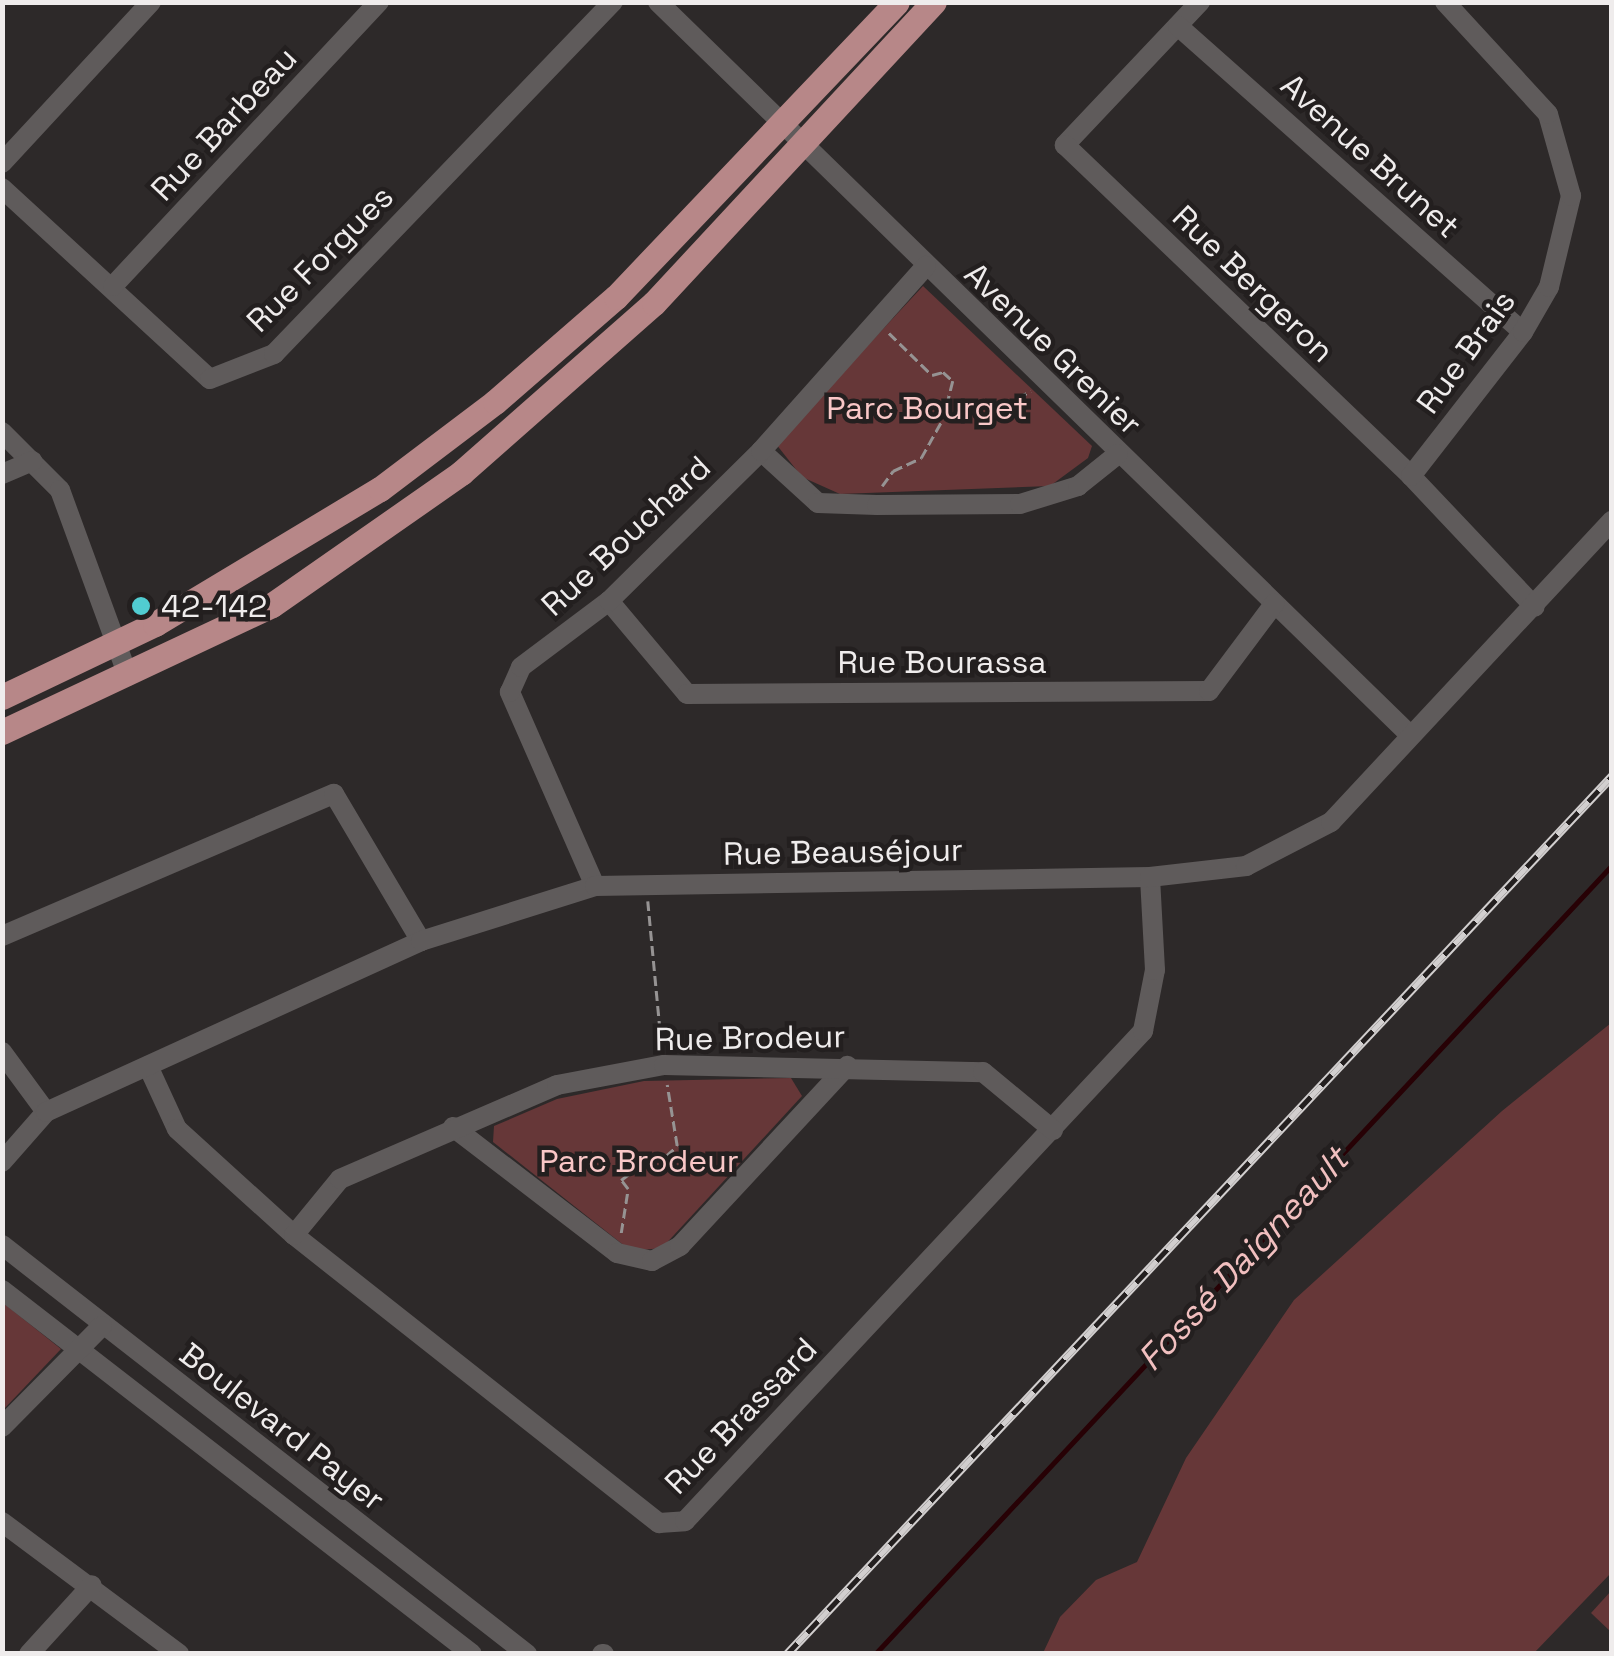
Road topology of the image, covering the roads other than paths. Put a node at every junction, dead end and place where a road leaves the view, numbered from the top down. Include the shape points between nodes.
1 (151, 2) edge
2 (379, 2) edge
3 (613, 2) edge
4 (658, 2) edge
5 (897, 2) edge
6 (934, 2) edge
7 (1200, 2) edge
8 (1445, 2) edge
9 (1178, 26) junction
10 (782, 118) junction
11 (802, 143) junction
12 (2, 163) edge
13 (2, 188) edge
14 (926, 266) junction
15 (113, 286) junction
16 (1523, 332) junction
17 (2, 432) edge
18 (761, 451) junction
19 (1118, 454) junction
20 (32, 461) junction
21 (2, 474) edge
22 (1410, 476) junction
23 (1612, 522) edge
24 (609, 601) junction
25 (1274, 604) junction
26 (1536, 607) junction
27 (116, 642) junction
28 (128, 676) junction
29 (2, 697) edge
30 (2, 732) edge
31 (1410, 736) junction
32 (1150, 877) junction
33 (595, 886) junction
34 (2, 936) edge
35 (421, 941) junction
36 (2, 1052) edge
37 (148, 1066) junction
38 (847, 1066) junction
39 (46, 1112) junction
40 (453, 1128) junction
41 (1053, 1130) junction
42 (2, 1162) edge
43 (294, 1234) junction
44 (2, 1245) edge
45 (2, 1290) edge
46 (102, 1326) junction
47 (76, 1351) junction
48 (2, 1428) edge
49 (2, 1522) edge
50 (92, 1585) junction
51 (29, 1654) edge
52 (180, 1654) edge
53 (472, 1654) edge
54 (528, 1654) edge

1 - 12 street
2 - 15 street, Rue Barbeau
3 - 15 street, Rue Forgues via 274,354 210,379
4 - 10 street, Avenue Grenier
5 - 10 main road
6 - 11 main road
7 - 9 street, Rue Bergeron
8 - 16 street, Rue Brais via 1526,82 1564,155 1571,196 1565,237 1549,288
9 - 16 street, Avenue Brunet
9 - 22 street, Rue Bergeron via 1065,146
10 - 11 street, Avenue Grenier
10 - 27 main road via 616,297 495,402 380,490
11 - 14 street, Avenue Grenier
11 - 28 main road via 654,303 461,473 272,605
13 - 15 street, Rue Forgues
14 - 18 street, Rue Bouchard
14 - 19 street, Avenue Grenier
16 - 22 street, Rue Brais
17 - 20 street
18 - 19 street via 818,502 878,505 1020,504 1078,486
18 - 24 street, Rue Bouchard
19 - 25 street, Avenue Grenier
20 - 21 street
20 - 27 street via 60,490
22 - 26 street, Rue Bergeron
23 - 26 street, Rue Beauséjour
24 - 25 street, Rue Bourassa via 687,694 1209,691
24 - 33 street, Rue Bouchard via 521,667 510,692
25 - 31 street, Avenue Grenier
26 - 31 street, Rue Beauséjour
27 - 28 street
27 - 29 main road
28 - 30 main road
31 - 32 street, Rue Beauséjour via 1330,822 1246,866
32 - 33 street, Rue Beauséjour
32 - 41 street, Rue Brassard via 1155,970 1143,1030
33 - 35 street, Rue Beauséjour
34 - 35 street via 334,794
35 - 37 street, Rue Beauséjour
36 - 39 street
37 - 39 street, Rue Beauséjour
37 - 43 street, Rue Brassard via 177,1129
38 - 40 street, Rue Brodeur via 664,1065 557,1085
38 - 40 street via 680,1246 652,1261 618,1253
38 - 41 street, Rue Brodeur via 983,1072
39 - 42 street, Rue Beauséjour
40 - 43 street, Rue Brodeur via 340,1179
41 - 43 street, Rue Brassard via 685,1521 660,1523
44 - 46 street, Boulevard Payer
45 - 47 street, Boulevard Payer
46 - 47 street
46 - 54 street, Boulevard Payer
47 - 48 street
47 - 53 street, Boulevard Payer
49 - 50 street
50 - 51 street
50 - 52 street

